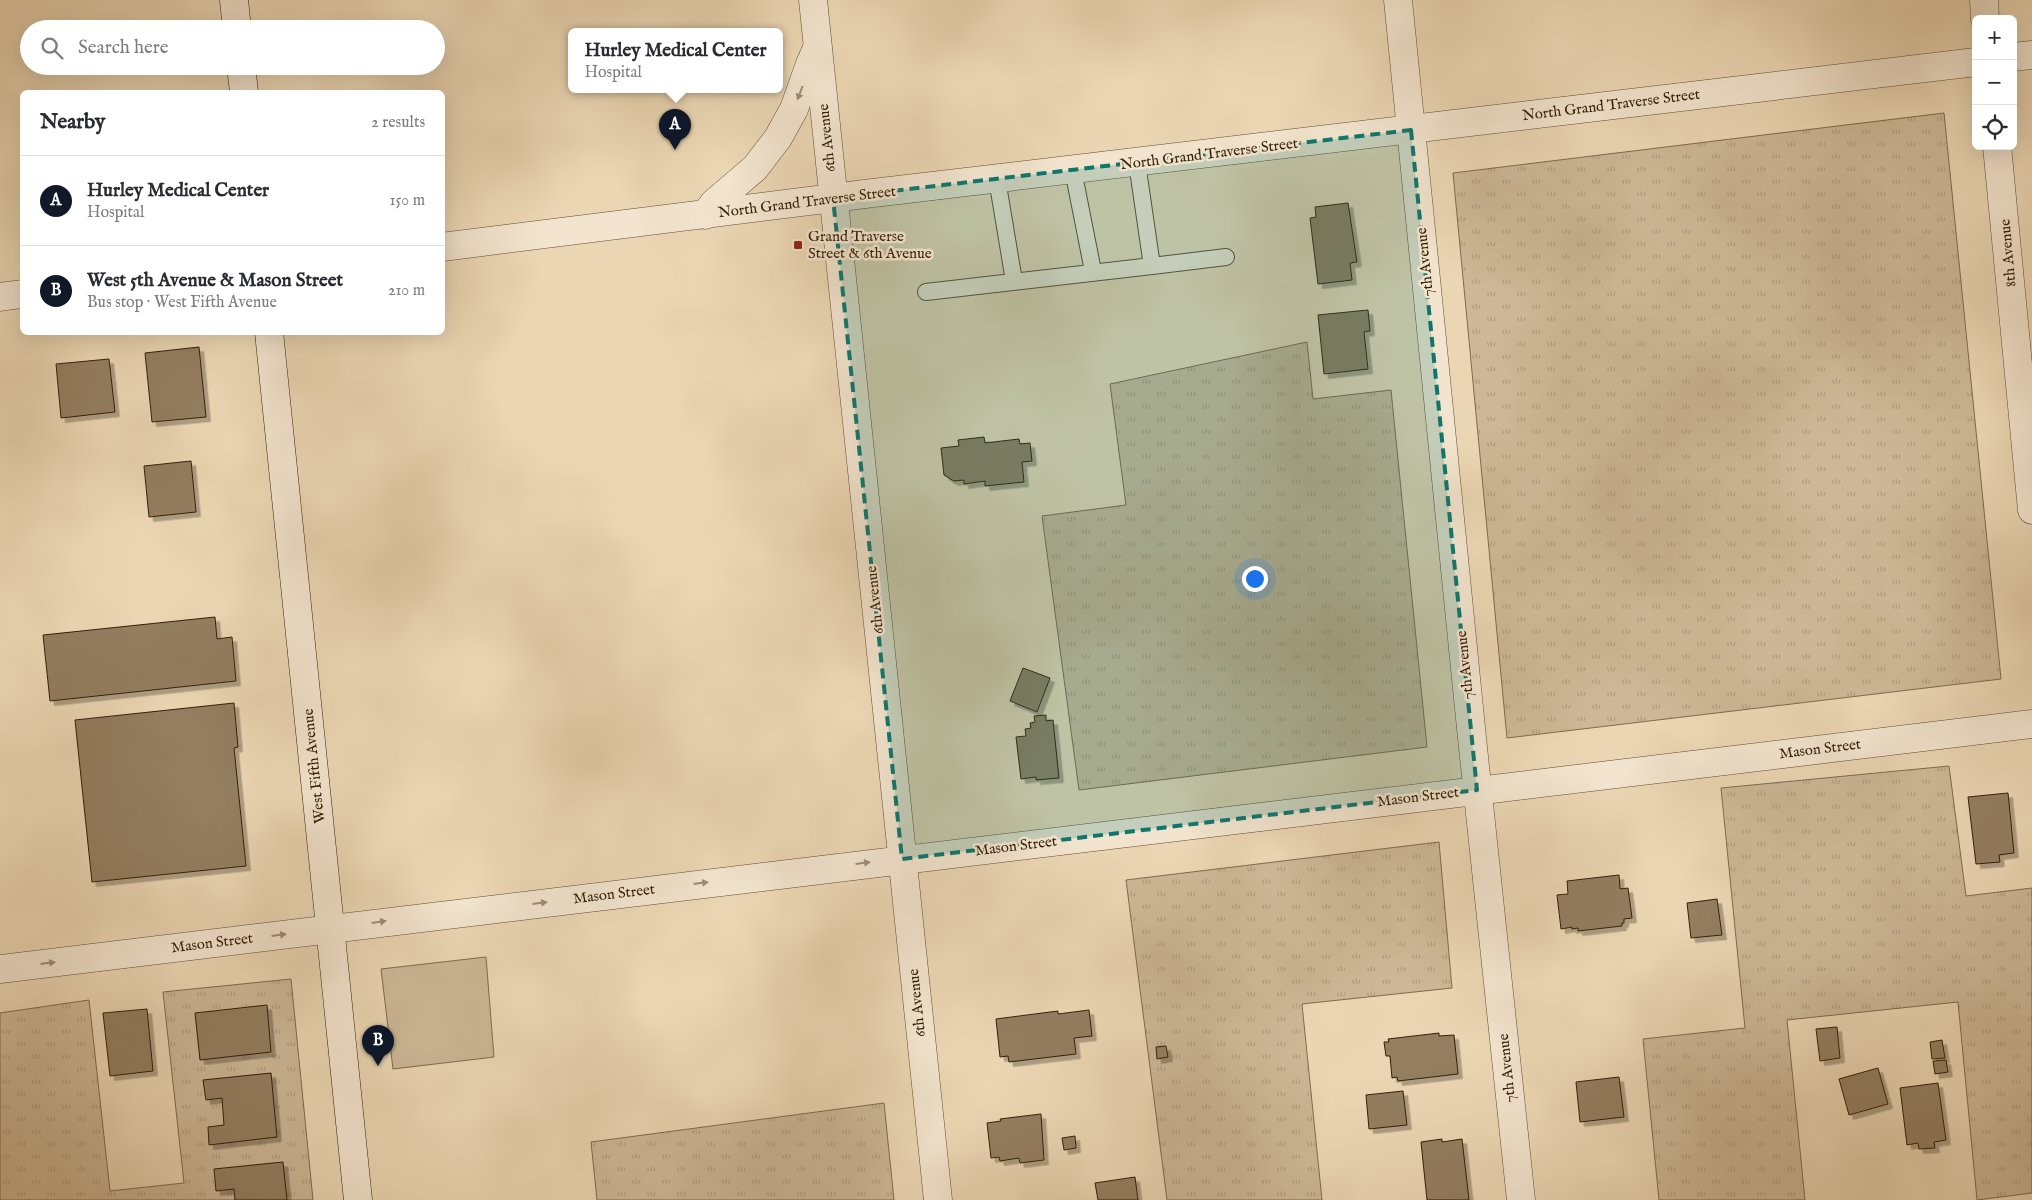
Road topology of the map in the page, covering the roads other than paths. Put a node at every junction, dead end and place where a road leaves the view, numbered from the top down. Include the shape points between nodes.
1 (234, 0) edge
2 (812, 0) edge
3 (1398, 0) edge
4 (1984, 0) edge
5 (1985, 15) edge
6 (236, 20) edge
7 (817, 48) junction
8 (2032, 55) edge
9 (2017, 57) edge
10 (1972, 62) edge
11 (242, 75) edge
12 (244, 90) edge
13 (1411, 130) junction
14 (1997, 150) edge
15 (1137, 163) junction
16 (1073, 170) junction
17 (997, 180) junction
18 (833, 198) junction
19 (705, 215) junction
20 (445, 248) edge
21 (1226, 257) dead end
22 (1152, 266) junction
23 (1093, 271) junction
24 (1014, 281) junction
25 (926, 292) dead end
26 (20, 294) edge
27 (0, 297) edge
28 (269, 335) edge
29 (2032, 510) edge
30 (2032, 724) edge
31 (1477, 790) junction
32 (902, 859) junction
33 (330, 928) junction
34 (0, 969) edge
35 (358, 1200) edge
36 (938, 1200) edge
37 (1521, 1200) edge

1 - 6 street
2 - 7 street, 6th Avenue
3 - 13 street, 7th Avenue
4 - 5 street
7 - 18 street, 6th Avenue
7 -> 19 street via 794,109 778,138 755,168 714,203
8 - 9 street
10 - 13 street, North Grand Traverse Street
11 - 12 street
13 - 15 street, North Grand Traverse Street
13 - 31 street, 7th Avenue
14 - 29 street, 8th Avenue
15 - 16 street, North Grand Traverse Street
15 - 22 lane
16 - 17 street, North Grand Traverse Street
16 - 23 lane
17 - 18 street, North Grand Traverse Street
17 - 24 lane
18 - 19 street, North Grand Traverse Street
18 - 32 street, 6th Avenue
19 - 20 street, North Grand Traverse Street
21 - 22 lane
22 - 23 lane
23 - 24 lane
24 - 25 lane
26 - 27 street
28 - 33 street, West Fifth Avenue
30 - 31 street, Mason Street
31 - 32 street, Mason Street
31 - 37 street, 7th Avenue
33 -> 32 street, Mason Street
32 - 36 street, 6th Avenue
34 -> 33 street, Mason Street
33 - 35 street, West Fifth Avenue

